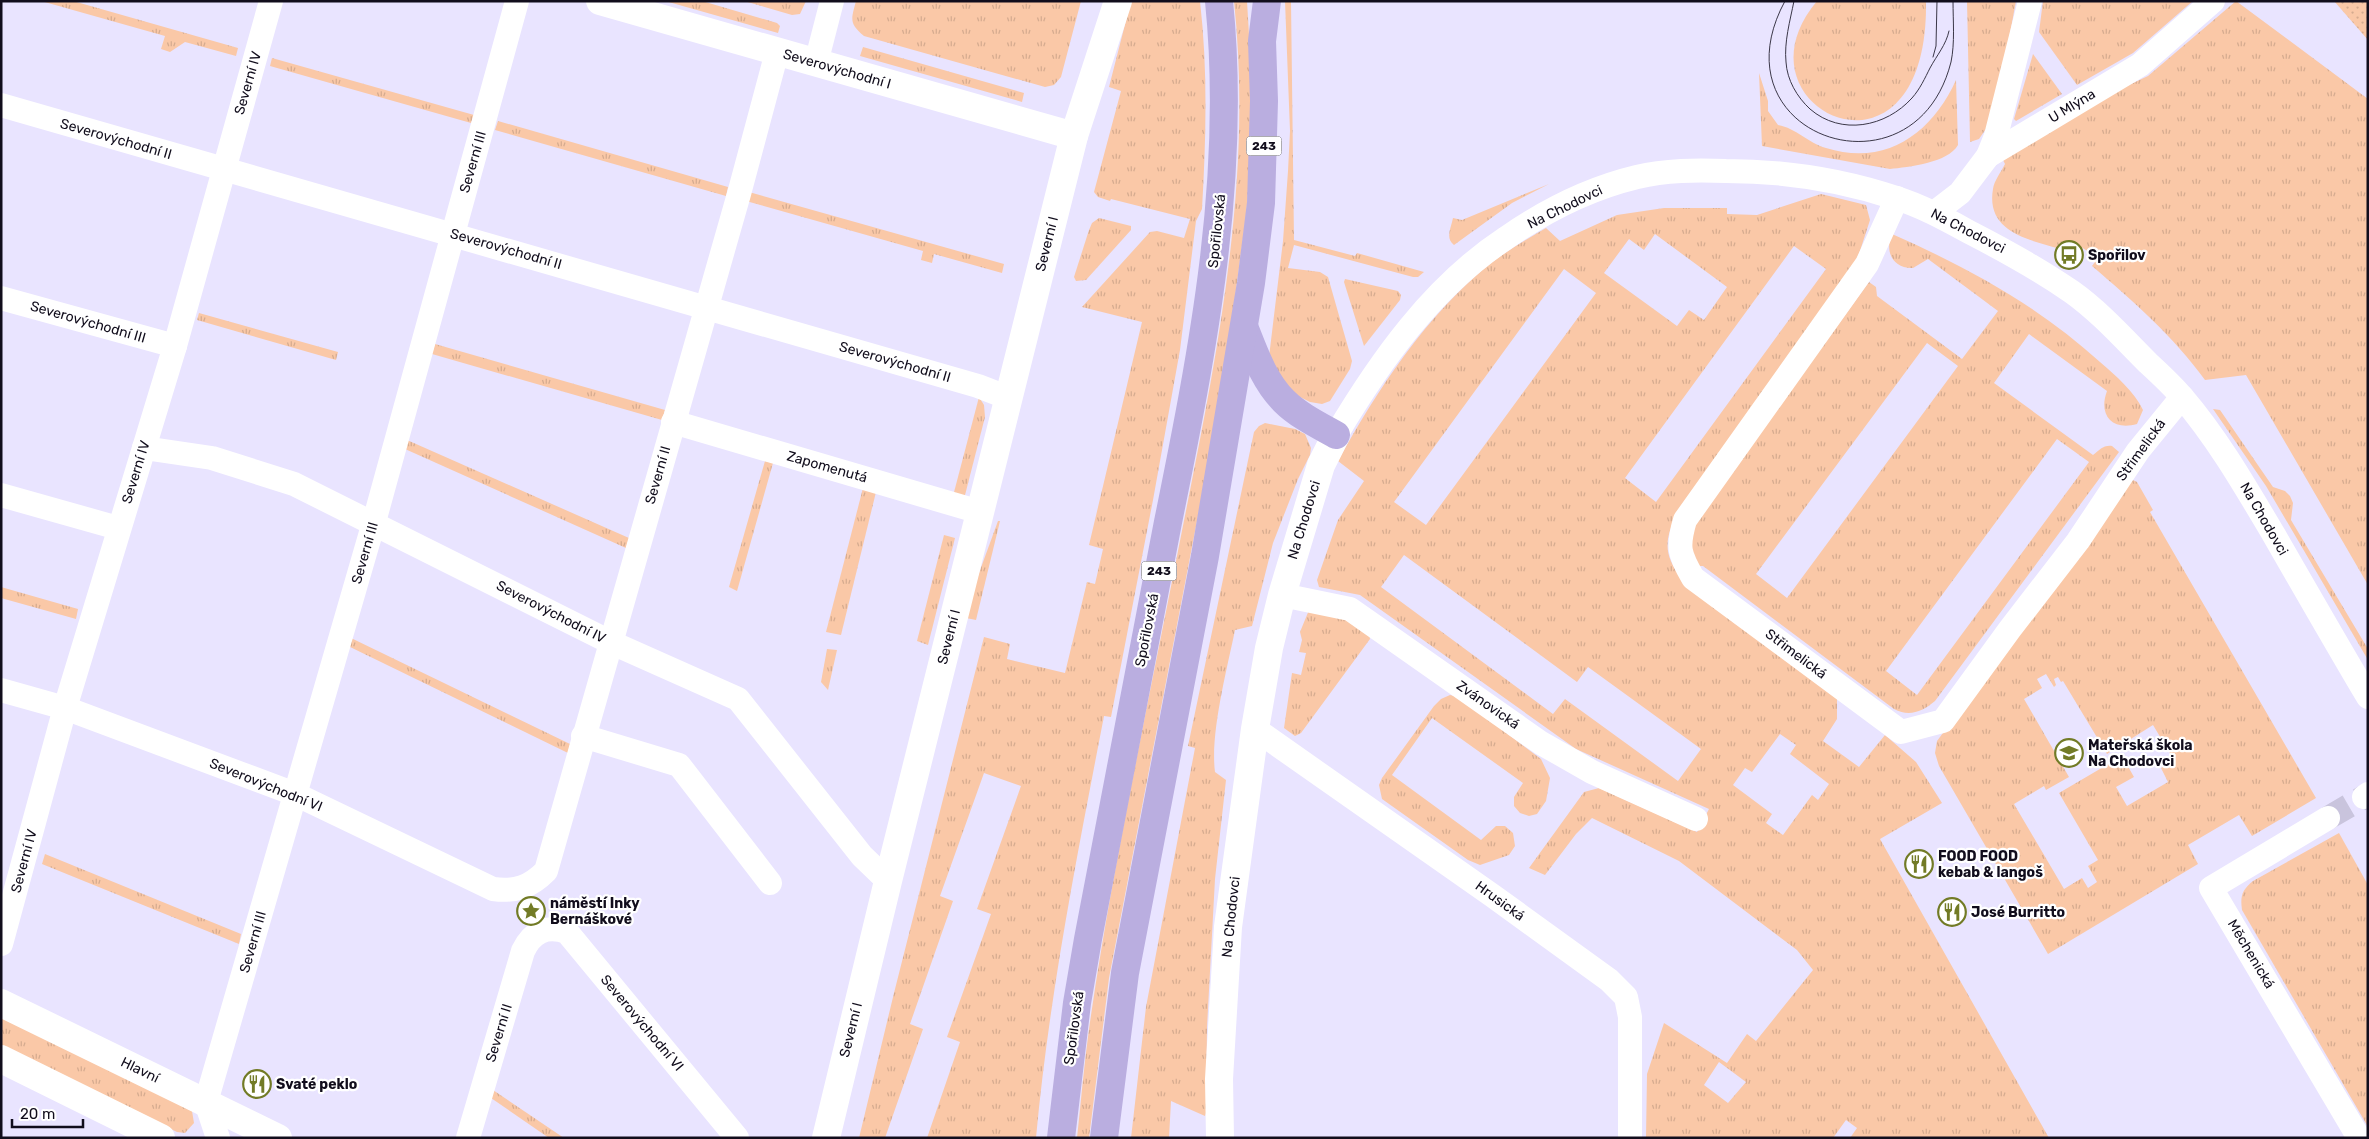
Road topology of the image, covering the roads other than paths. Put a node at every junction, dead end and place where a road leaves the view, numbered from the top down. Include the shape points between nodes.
1 (271, 1) edge
2 (517, 1) edge
3 (600, 1) edge
4 (832, 1) edge
5 (1118, 1) edge
6 (1219, 1) edge
7 (1267, 1) edge
8 (2030, 1) edge
9 (2213, 1) edge
10 (777, 52) junction
11 (816, 63) junction
12 (1, 105) edge
13 (1074, 136) junction
14 (1988, 156) junction
15 (223, 170) junction
16 (1896, 198) junction
17 (1934, 213) junction
18 (454, 234) junction
19 (1, 298) edge
20 (706, 308) junction
21 (1245, 329) junction
22 (175, 346) junction
23 (2182, 397) junction
24 (1009, 398) junction
25 (673, 422) junction
26 (1336, 435) junction
27 (144, 448) junction
28 (1, 495) edge
29 (980, 512) junction
30 (374, 522) junction
31 (118, 528) junction
32 (1282, 595) junction
33 (610, 642) junction
34 (1, 690) edge
35 (2368, 697) edge
36 (65, 708) junction
37 (1255, 729) junction
38 (583, 736) junction
39 (295, 794) junction
40 (2328, 818) tunnel mouth
41 (1696, 819) dead end
42 (888, 881) junction
43 (770, 883) dead end
44 (523, 888) joint
45 (538, 932) joint
46 (1, 944) edge
47 (1, 1003) edge
48 (1, 1059) edge
49 (206, 1102) junction
50 (161, 1138) edge
51 (218, 1138) edge
52 (278, 1138) edge
53 (468, 1138) edge
54 (737, 1138) edge
55 (826, 1138) edge
56 (1061, 1138) edge
57 (1104, 1138) edge
58 (1220, 1138) edge
59 (1630, 1138) edge
60 (2359, 1138) edge

1 - 15 street, Severní IV
2 - 18 street, Severní III
3 - 10 street, Severovýchodní I
4 - 11 street
5 - 13 street, Severní I
6 - 56 highway, Spořilovská / 243 via 1225,126 1216,252 1193,400 1088,939
7 - 21 highway, 243 via 1262,41 1261,203
8 - 14 street
9 - 14 street, U Mlýna via 2140,65
10 - 11 street, Severovýchodní I
10 - 20 street, Severní II
11 - 13 street, Severovýchodní I
12 - 15 street, Severovýchodní II
13 - 24 street, Severní I
14 - 17 street, U Mlýna via 1960,193
15 - 18 street, Severovýchodní II
15 - 22 street, Severní IV
16 - 17 street, Na Chodovci
16 - 23 street, Střimelická via 1867,264 1685,520 1679,538 1680,558 1693,578 1901,732 1943,722 2078,541 2138,451
16 - 26 street, Na Chodovci via 1798,176 1747,171 1676,171 1639,176 1604,187 1528,224 1467,267 1383,362
17 - 23 street, Na Chodovci via 2013,255 2075,294 2111,325
18 - 20 street, Severovýchodní II
18 - 30 street, Severní III
19 - 22 street, Severovýchodní III
20 - 24 street, Severovýchodní II via 978,386
20 - 25 street, Severní II
21 - 26 highway via 1260,366 1284,401
21 - 57 highway, 243 via 1205,556 1126,963
22 - 27 street, Severní IV
23 - 35 street, Na Chodovci via 2239,476
24 - 29 street, Severní I
25 - 29 street, Zapomenutá
25 - 33 street, Severní II
26 - 32 street, Na Chodovci via 1321,465
27 - 30 street, Severovýchodní IV via 212,458 259,472 294,484
27 - 31 street, Severní IV
28 - 31 street
29 - 42 street, Severní I
30 - 33 street, Severovýchodní IV
30 - 39 street, Severní III
31 - 36 street, Severní IV
32 - 37 street, Na Chodovci
32 - 41 street, Zvánovická via 1350,609 1541,743 1592,772
33 - 38 street, Severní II
33 - 42 street, Severovýchodní IV via 738,698 862,856
34 - 36 street, Severovýchodní VI
36 - 39 street, Severovýchodní VI
36 - 46 street, Severní IV
37 - 58 street, Na Chodovci via 1228,927 1219,1079
37 - 59 street, Hrusická via 1493,896 1609,980 1626,997 1630,1017
38 - 43 street via 679,765
38 - 44 street, Severní II via 546,871 536,882
39 - 44 street, Severovýchodní VI via 493,889
39 - 49 street, Severní III
40 - 60 street, Měchenická via 2211,888
42 - 55 street, Severní I
45 - 53 street, Severní II via 523,951
45 - 54 street, Severovýchodní VI via 548,929 567,932
47 - 49 street, Hlavní
48 - 50 street
49 - 51 street
49 - 52 street, Hlavní

